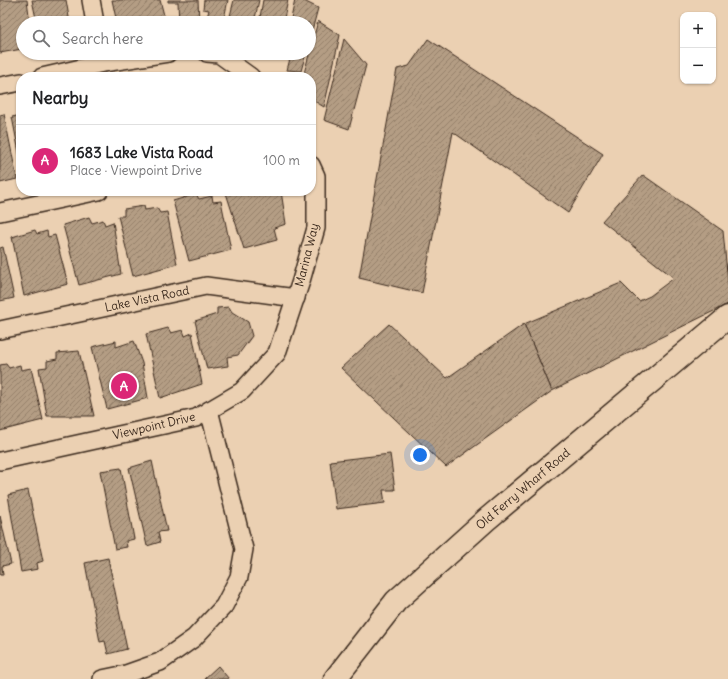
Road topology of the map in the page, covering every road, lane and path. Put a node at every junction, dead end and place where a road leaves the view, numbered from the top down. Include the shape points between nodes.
1 (91, 0) edge
2 (94, 16) edge
3 (96, 60) edge
4 (227, 60) edge
5 (58, 72) edge
6 (244, 72) edge
7 (16, 83) edge
8 (0, 86) edge
9 (316, 176) edge
10 (75, 196) edge
11 (316, 196) edge
12 (316, 196) edge
13 (0, 212) edge
14 (296, 298) junction
15 (728, 317) edge
16 (0, 330) edge
17 (209, 410) junction
18 (0, 461) edge
19 (102, 679) edge
20 (335, 679) edge

1 - 2 street
3 - 5 street
4 - 6 street
7 - 8 street
9 - 11 street, Marina Way
10 - 13 street
12 - 14 street, Marina Way via 316,228
14 - 16 street, Lake Vista Road via 206,286
14 - 17 street, Viewpoint Drive via 277,353 242,391
15 - 20 street, Old Ferry Wharf Road via 492,515 396,601
17 - 18 street, Viewpoint Drive via 196,418
17 - 19 street via 244,549 239,577 224,606 194,638 160,662

